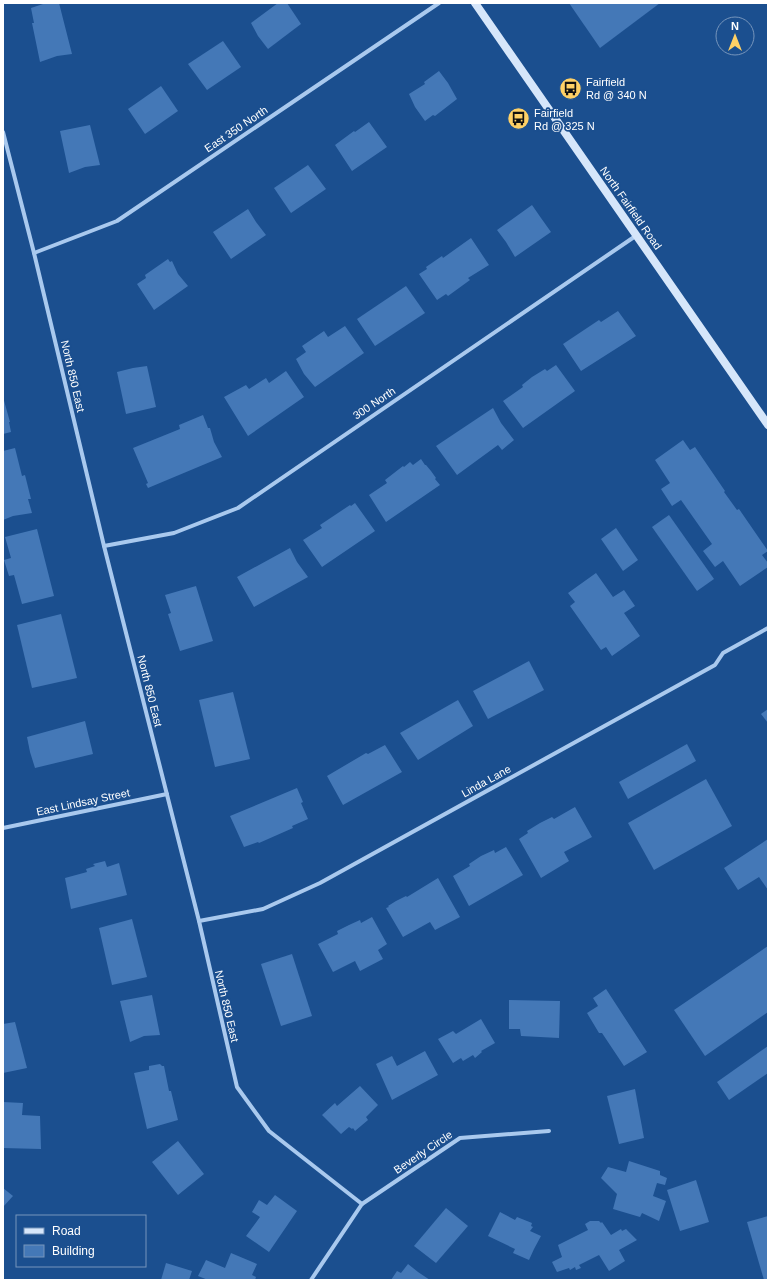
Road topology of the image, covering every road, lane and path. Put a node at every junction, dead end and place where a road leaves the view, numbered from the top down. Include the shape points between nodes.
1 (438, 3) edge
2 (475, 3) edge
3 (3, 132) edge
4 (637, 235) junction
5 (34, 253) junction
6 (768, 425) edge
7 (104, 546) junction
8 (768, 628) edge
9 (167, 794) junction
10 (3, 828) edge
11 (199, 921) junction
12 (549, 1131) dead end
13 (362, 1204) junction
14 (312, 1280) edge

1 - 5 street, East 350 North via 117,221
2 - 4 main road, North Fairfield Road
3 - 5 street, North 850 East
4 - 6 main road, North Fairfield Road
4 - 7 street, 300 North via 238,508 174,533
5 - 7 street, North 850 East
7 - 9 street, North 850 East
8 - 11 street, Linda Lane via 723,653 715,665 320,883 263,908
9 - 10 street, East Lindsay Street
9 - 11 street, North 850 East
11 - 13 street, North 850 East via 237,1087 269,1131
12 - 13 street, Beverly Circle via 460,1138
13 - 14 street

